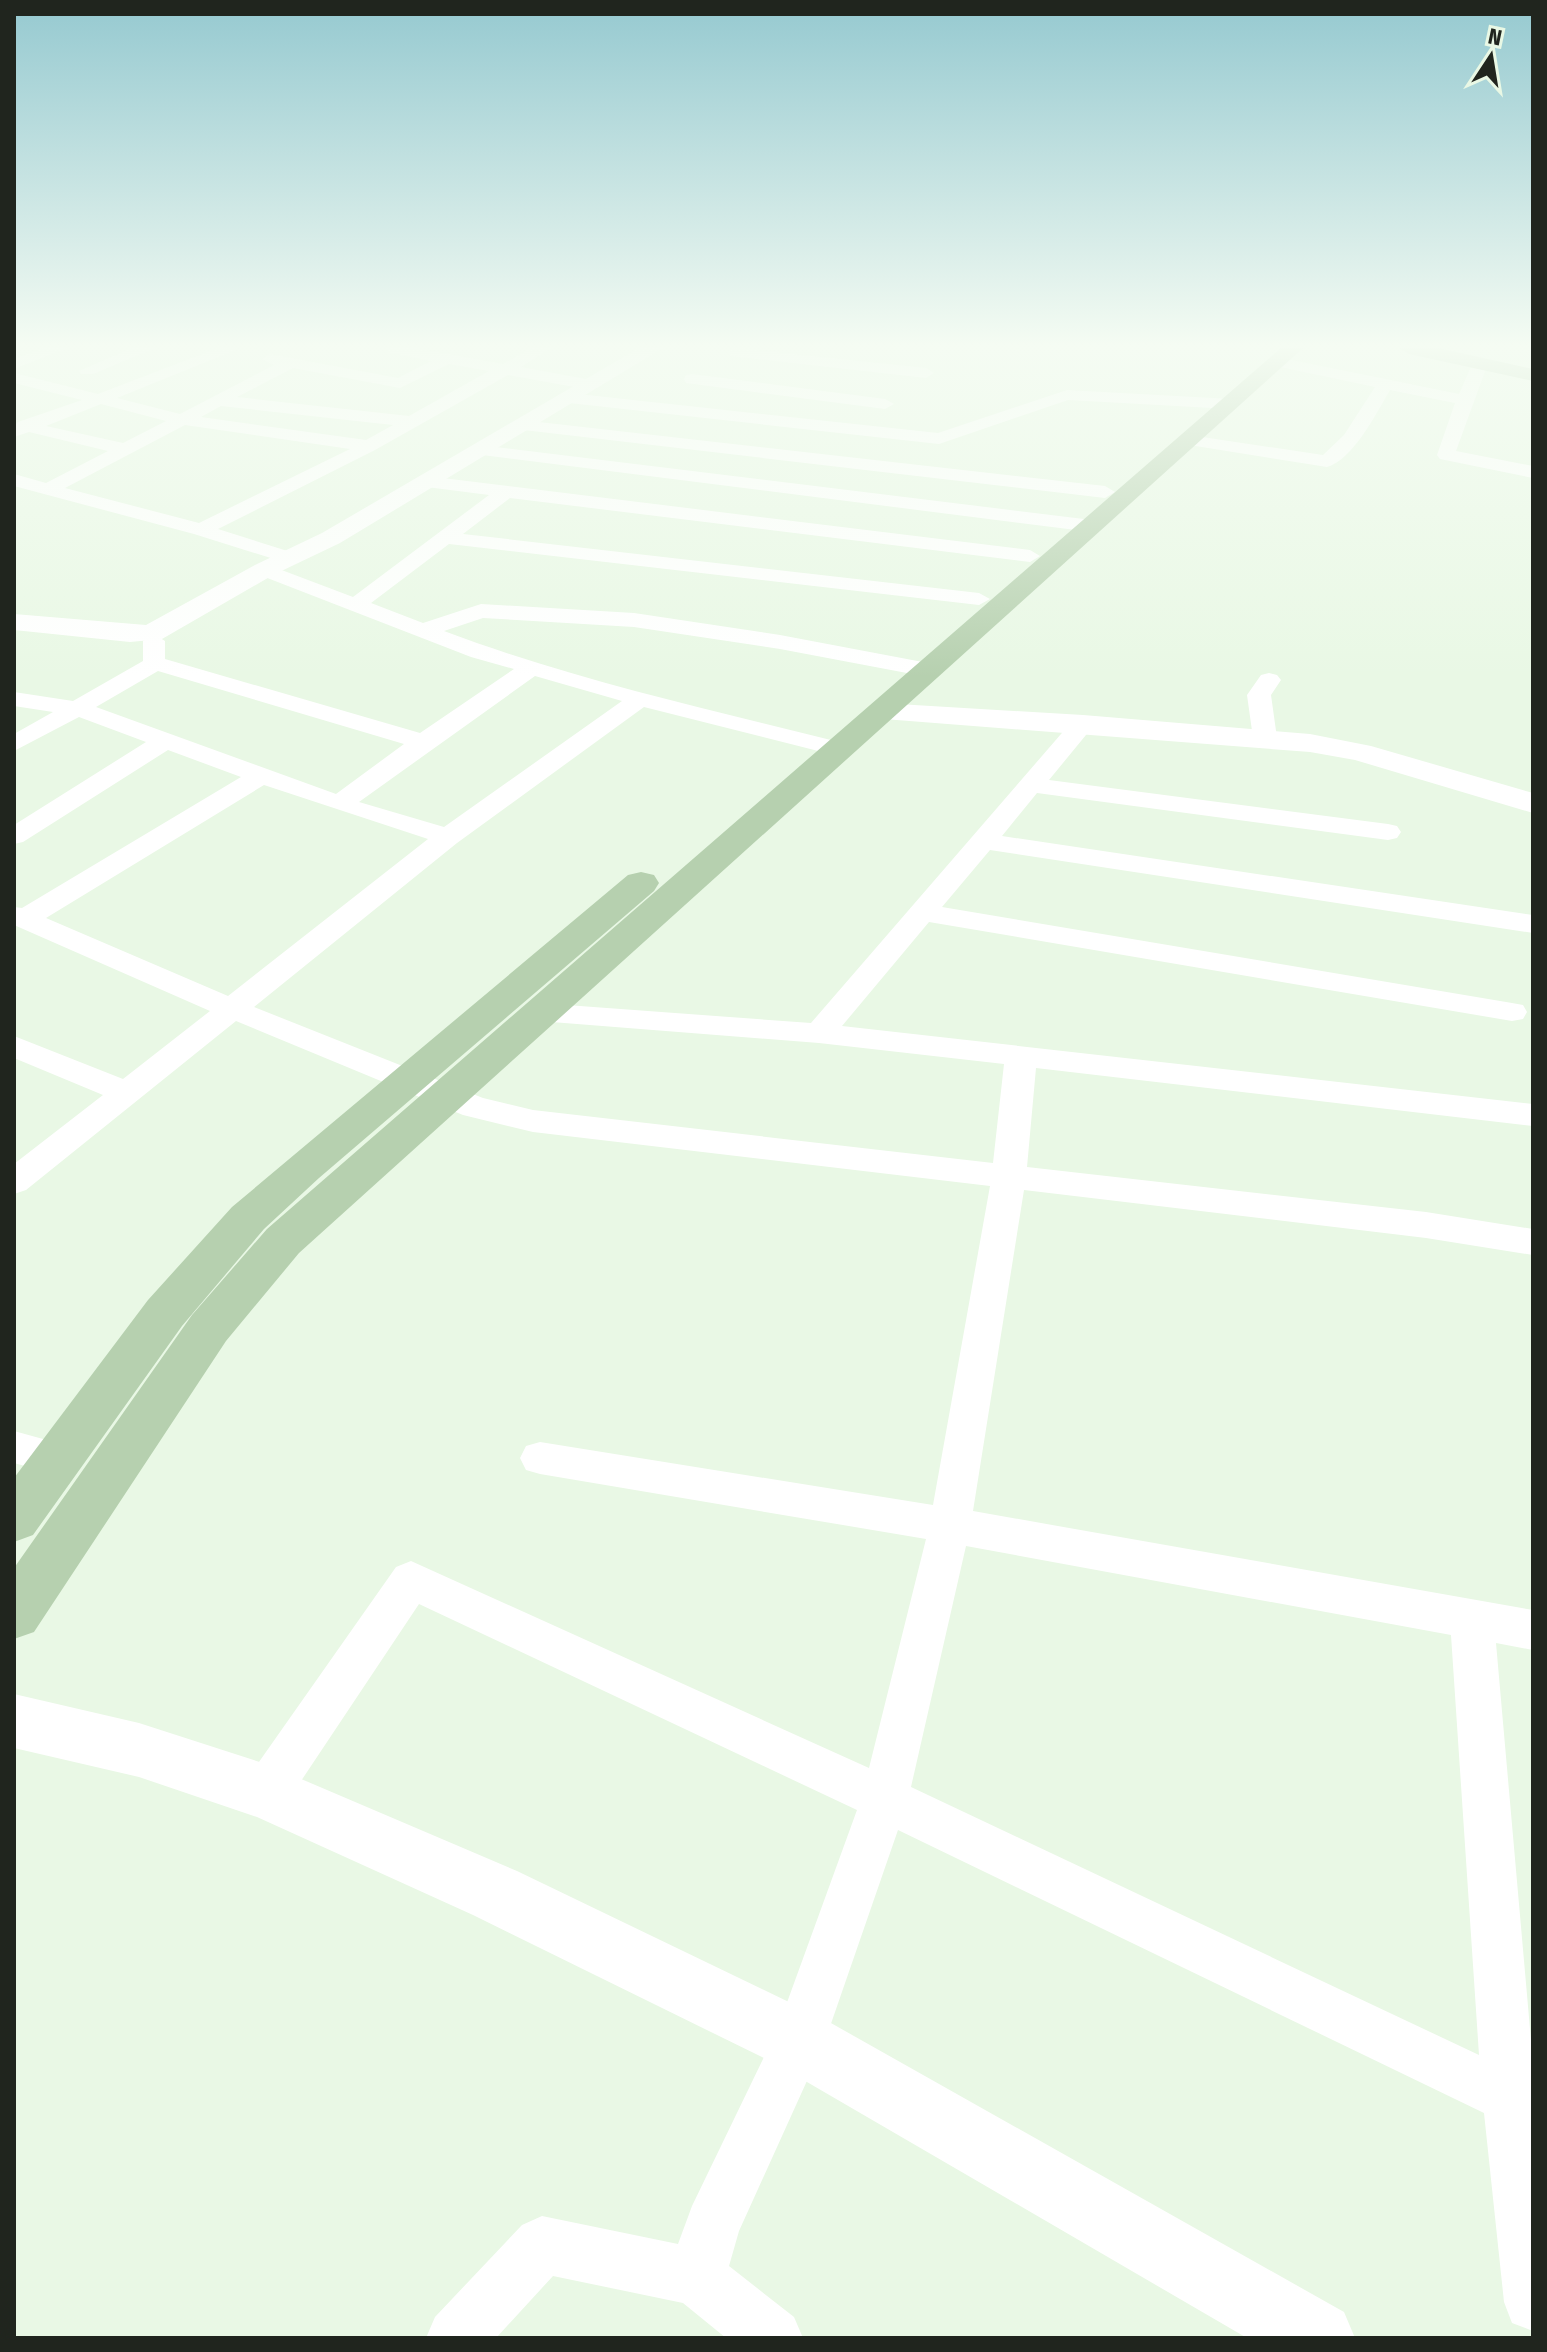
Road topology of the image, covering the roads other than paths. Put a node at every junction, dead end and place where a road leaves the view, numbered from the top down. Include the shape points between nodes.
1 (108, 458) edge
2 (345, 458) edge
3 (467, 458) edge
4 (555, 458) edge
5 (732, 458) edge
6 (1157, 458) edge
7 (1460, 458) edge
8 (1533, 472) edge
9 (14, 480) edge
10 (426, 482) junction
11 (49, 489) junction
12 (507, 491) junction
13 (1089, 513) junction
14 (201, 530) junction
15 (449, 538) junction
16 (1030, 556) junction
17 (290, 558) junction
18 (264, 570) junction
19 (979, 599) junction
20 (357, 604) junction
21 (14, 622) edge
22 (424, 630) junction
23 (152, 633) junction
24 (154, 663) junction
25 (531, 668) junction
26 (914, 668) junction
27 (1269, 680) dead end
28 (14, 699) edge
29 (640, 699) junction
30 (78, 709) junction
31 (881, 712) junction
32 (1083, 724) junction
33 (1265, 738) junction
34 (165, 741) junction
35 (423, 742) junction
36 (14, 744) edge
37 (824, 745) junction
38 (261, 776) junction
39 (1031, 785) junction
40 (1533, 803) edge
41 (339, 804) junction
42 (1388, 832) dead end
43 (14, 836) edge
44 (448, 837) junction
45 (982, 841) junction
46 (922, 912) junction
47 (20, 917) edge
48 (1533, 924) edge
49 (230, 1008) junction
50 (539, 1012) junction
51 (1512, 1012) dead end
52 (819, 1033) junction
53 (14, 1046) edge
54 (1021, 1056) junction
55 (409, 1079) junction
56 (126, 1092) junction
57 (446, 1094) junction
58 (1533, 1115) edge
59 (1009, 1176) junction
60 (14, 1182) edge
61 (1533, 1242) edge
62 (14, 1447) edge
63 (540, 1458) dead end
64 (58, 1459) junction
65 (14, 1519) edge
66 (950, 1525) junction
67 (14, 1614) edge
68 (1472, 1620) junction
69 (1533, 1630) edge
70 (14, 1721) edge
71 (266, 1792) junction
72 (885, 1799) junction
73 (799, 2041) junction
74 (1509, 2097) junction
75 (697, 2277) junction
76 (1533, 2302) edge
77 (456, 2338) edge
78 (773, 2338) edge
79 (1318, 2338) edge

1 - 11 street
2 - 14 street
3 - 10 street
4 - 13 street
5 - 13 street
6 - 13 main road
7 - 8 street
9 - 11 street
10 - 12 street
10 - 17 street
11 - 14 street
12 - 15 street
12 - 16 street
13 - 16 main road
13 - 26 main road
14 - 17 street
15 - 19 street
15 - 20 street
16 - 19 main road
17 - 18 street
18 - 20 street
18 - 23 street
19 - 26 main road
20 - 22 street
21 - 23 street
22 - 25 street
22 - 26 street via 481,611 532,612 634,620
23 - 24 street
24 - 30 street
24 - 35 street
25 - 29 street
25 - 35 street
26 - 31 main road
26 - 37 main road
27 - 33 street via 1259,695
28 - 30 street
29 - 37 street
29 - 44 street
30 - 34 street
30 - 36 street
31 - 32 street
31 - 37 main road
32 - 33 street
32 - 39 street
33 - 40 street via 1360,752
34 - 38 street
34 - 43 street
35 - 41 street
37 - 50 main road
37 - 55 main road
38 - 41 street
38 - 47 street
39 - 42 street
39 - 45 street
41 - 44 street
44 - 49 street
45 - 46 street
45 - 48 street
46 - 51 street
46 - 52 street
47 - 49 street
49 - 55 street
49 - 56 street
50 - 52 street
50 - 57 main road
52 - 54 street
53 - 56 street
54 - 58 street
54 - 59 street
55 - 57 street
55 - 64 main road via 248,1218 165,1313
56 - 60 street
57 - 59 street via 474,1107 533,1121
57 - 67 main road via 283,1241 247,1281 209,1328
59 - 61 street
59 - 66 street
62 - 64 street
63 - 66 street
64 - 65 main road
66 - 68 street
66 - 72 street
68 - 69 street
68 - 74 street
70 - 71 street via 139,1750
71 - 72 street via 411,1580
71 - 73 street via 495,1893
72 - 73 street
72 - 74 street
73 - 75 street via 712,2226
73 - 79 street
74 - 76 street
75 - 77 street via 542,2245
75 - 78 street

